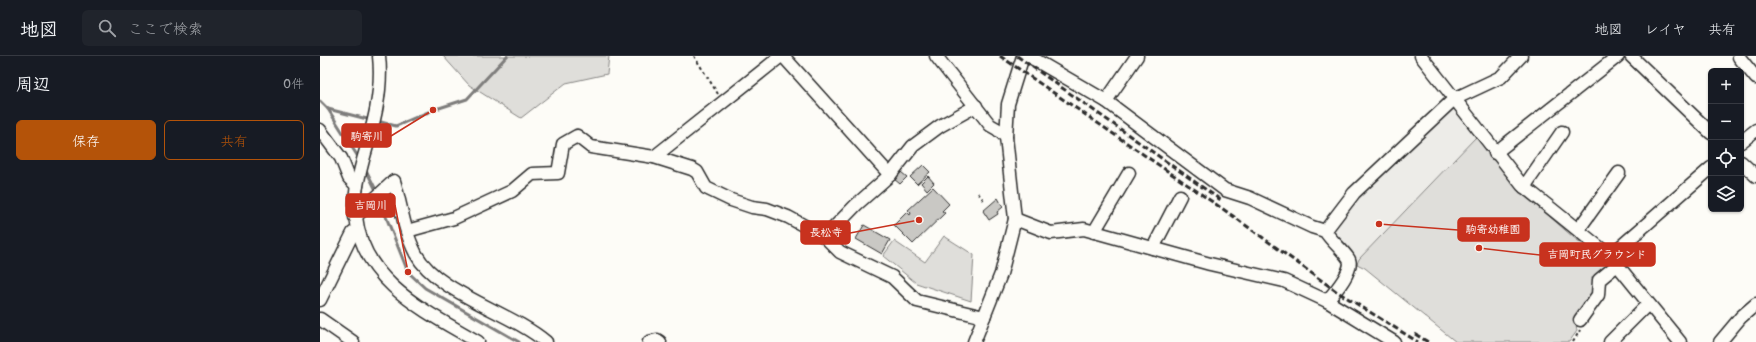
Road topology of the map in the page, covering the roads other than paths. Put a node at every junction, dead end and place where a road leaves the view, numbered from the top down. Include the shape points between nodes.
1 (379, 56) edge
2 (936, 56) edge
3 (1023, 56) edge
4 (1033, 56) edge
5 (1137, 56) edge
6 (1421, 56) edge
7 (1521, 56) edge
8 (1618, 56) edge
9 (1631, 56) edge
10 (777, 57) edge
11 (1739, 57) dead end
12 (1756, 78) edge
13 (1454, 99) junction
14 (1106, 101) junction
15 (976, 106) junction
16 (320, 130) edge
17 (1708, 130) edge
18 (1756, 130) edge
19 (1562, 132) dead end
20 (1006, 137) junction
21 (1744, 140) edge
22 (1495, 153) junction
23 (654, 157) junction
24 (1744, 165) edge
25 (1708, 171) edge
26 (1619, 172) dead end
27 (1129, 173) dead end
28 (890, 175) junction
29 (1756, 176) edge
30 (358, 183) junction
31 (1524, 187) junction
32 (1180, 196) dead end
33 (355, 217) junction
34 (1016, 219) junction
35 (358, 230) junction
36 (1578, 230) junction
37 (1325, 231) junction
38 (407, 232) junction
39 (1094, 232) junction
40 (825, 237) junction
41 (1152, 248) junction
42 (1613, 260) junction
43 (320, 300) edge
44 (1327, 302) junction
45 (1648, 304) junction
46 (1756, 304) edge
47 (984, 317) junction
48 (320, 319) edge
49 (1580, 320) road end
50 (352, 342) edge
51 (478, 342) edge
52 (546, 342) edge
53 (649, 342) edge
54 (660, 342) edge
55 (974, 342) edge
56 (1394, 342) edge
57 (1610, 342) edge
58 (1680, 342) edge
59 (1720, 342) edge

1 - 30 street via 380,90 377,112
2 - 15 street
3 - 20 street via 1008,104
4 - 14 street via 1032,58
5 - 14 street
6 - 13 street
7 - 13 street via 1501,76
8 - 22 street
9 - 17 street
10 - 23 street
10 - 28 street
11 - 12 street
13 - 22 street
13 - 37 street via 1354,193
14 - 37 street via 1225,190 1250,198
15 - 20 street via 990,125
15 - 28 street via 940,126 913,146
16 - 30 street via 341,158 349,178
18 - 21 street
19 - 31 street
20 - 34 street
22 - 31 street
23 - 38 street via 591,147 577,136 563,144 558,173 532,174 512,191 454,218
23 - 40 street via 697,172 706,188 731,200 788,217
24 - 29 street
25 - 42 street
26 - 36 street
27 - 39 street
28 - 40 street
30 - 33 street
31 - 36 street
32 - 41 street
33 - 35 street
33 - 38 street via 394,181
34 - 39 street via 1051,233 1084,229
34 - 47 street via 1001,274
35 - 43 street via 349,241
35 - 51 street via 367,254 386,281 418,307
36 - 42 street
37 - 44 street via 1349,258 1350,263 1347,274
38 - 52 street via 416,254 429,271 446,284
39 - 41 street
40 - 47 street via 840,252 892,277 917,301
41 - 44 street via 1284,281
42 - 45 street
42 - 49 street via 1599,280 1598,295
44 - 56 street
45 - 57 street
45 - 58 street
46 - 59 street via 1740,317
47 - 55 street
48 - 50 street
53 - 54 street

